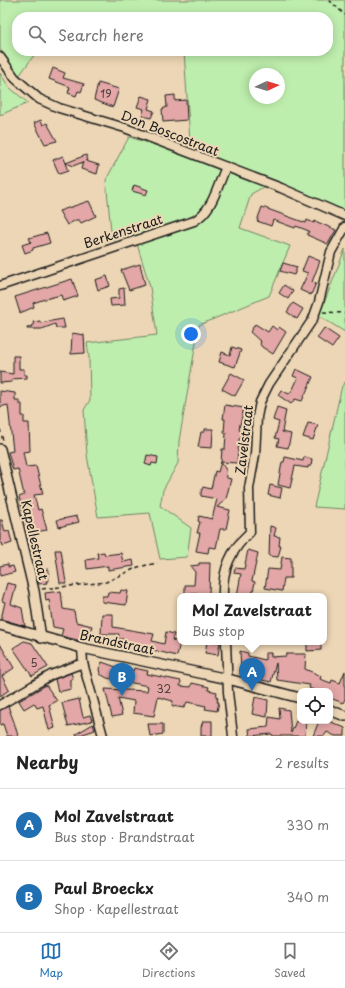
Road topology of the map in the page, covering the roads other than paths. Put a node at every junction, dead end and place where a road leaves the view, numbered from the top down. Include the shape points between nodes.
1 (0, 57) edge
2 (226, 167) junction
3 (345, 216) edge
4 (345, 227) edge
5 (0, 286) edge
6 (1, 454) edge
7 (223, 593) edge
8 (0, 625) edge
9 (41, 638) junction
10 (226, 645) edge
11 (82, 648) junction
12 (83, 663) junction
13 (228, 679) junction
14 (297, 697) edge
15 (0, 705) edge
16 (333, 711) edge
17 (345, 716) edge
18 (103, 736) edge
19 (233, 736) edge

1 - 2 street, Don Boscostraat via 15,78 39,99 59,108 125,128
2 - 3 street, Don Boscostraat
2 - 5 street, Berkenstraat via 209,208 194,221
4 - 7 street, Zavelstraat via 331,252 316,312 260,402 250,488 250,532 238,543 227,562
6 - 9 street, Kapellestraat via 34,591
8 - 9 street, Brandstraat
9 - 11 street, Brandstraat
10 - 13 street
11 - 12 street
11 - 13 street, Brandstraat
12 - 15 street via 51,675
12 - 18 street
13 - 14 street, Brandstraat
13 - 19 street
16 - 17 street

